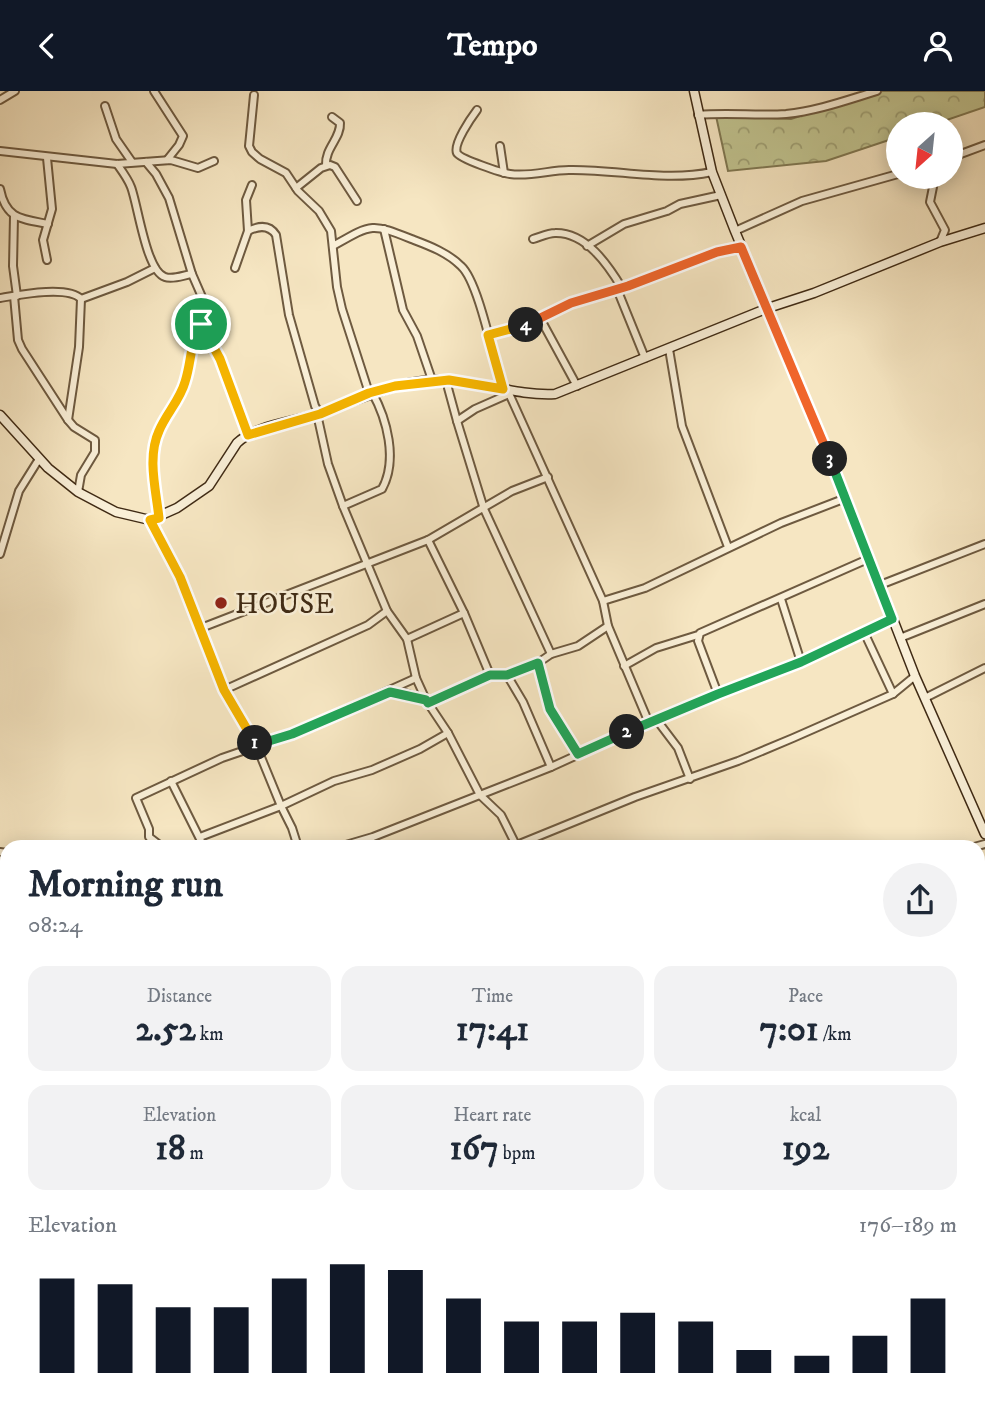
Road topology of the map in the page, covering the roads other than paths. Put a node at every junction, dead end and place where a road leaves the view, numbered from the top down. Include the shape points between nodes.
1 (15, 91) edge
2 (154, 91) edge
3 (694, 91) edge
4 (877, 91) edge
5 (254, 95) dead end
6 (0, 100) edge
7 (105, 106) dead end
8 (477, 110) dead end
9 (698, 115) junction
10 (332, 117) dead end
11 (985, 145) edge
12 (500, 146) dead end
13 (0, 151) edge
14 (963, 153) edge
15 (47, 157) junction
16 (167, 160) junction
17 (214, 161) dead end
18 (132, 162) junction
19 (146, 162) junction
20 (117, 164) junction
21 (326, 165) junction
22 (712, 171) junction
23 (504, 173) junction
24 (886, 177) edge
25 (252, 185) dead end
26 (296, 188) junction
27 (0, 189) edge
28 (933, 189) edge
29 (721, 195) junction
30 (357, 201) dead end
31 (13, 216) junction
32 (48, 224) junction
33 (384, 229) junction
34 (985, 229) edge
35 (248, 231) junction
36 (735, 231) junction
37 (533, 239) dead end
38 (940, 242) junction
39 (333, 246) junction
40 (587, 246) junction
41 (741, 247) junction
42 (47, 260) dead end
43 (155, 268) junction
44 (235, 268) dead end
45 (192, 274) junction
46 (619, 289) junction
47 (15, 296) junction
48 (0, 298) edge
49 (81, 299) junction
50 (768, 309) junction
51 (540, 318) junction
52 (201, 324) junction
53 (488, 335) junction
54 (669, 349) junction
55 (645, 358) junction
56 (432, 380) junction
57 (449, 380) junction
58 (577, 386) junction
59 (506, 391) junction
60 (370, 393) junction
61 (318, 414) junction
62 (0, 415) edge
63 (68, 419) junction
64 (457, 421) junction
65 (248, 435) junction
66 (39, 459) junction
67 (548, 477) junction
68 (78, 492) junction
69 (846, 498) junction
70 (342, 506) junction
71 (484, 509) junction
72 (154, 519) junction
73 (428, 540) junction
74 (985, 544) edge
75 (728, 547) junction
76 (0, 554) edge
77 (868, 559) junction
78 (366, 563) junction
79 (880, 585) junction
80 (781, 599) junction
81 (603, 601) junction
82 (985, 604) edge
83 (387, 611) junction
84 (464, 613) junction
85 (892, 619) junction
86 (608, 626) junction
87 (201, 628) junction
88 (864, 632) junction
89 (698, 635) junction
90 (900, 638) junction
91 (407, 639) junction
92 (551, 654) junction
93 (801, 662) junction
94 (538, 663) junction
95 (624, 666) junction
96 (985, 668) edge
97 (490, 675) junction
98 (507, 675) junction
99 (915, 676) junction
100 (416, 678) junction
101 (224, 690) junction
102 (718, 694) junction
103 (893, 694) junction
104 (379, 695) junction
105 (925, 698) junction
106 (427, 702) junction
107 (653, 721) junction
108 (448, 733) junction
109 (256, 745) junction
110 (578, 754) junction
111 (551, 767) junction
112 (690, 779) junction
113 (171, 781) junction
114 (480, 795) junction
115 (281, 806) junction
116 (985, 834) edge
117 (200, 837) junction
118 (153, 840) edge
119 (201, 840) edge
120 (296, 840) edge
121 (363, 840) edge
122 (511, 840) edge
123 (529, 840) edge

1 - 6 street
2 - 16 street via 183,136
3 - 9 street
4 - 9 street via 785,114
5 - 26 street via 249,146 260,159 286,173
7 - 18 street via 117,139
8 - 23 street via 456,152
9 - 22 street
10 - 21 street via 341,129
11 - 14 street
12 - 23 street
13 - 15 street
15 - 20 street
15 - 32 street via 52,209
16 - 17 street via 198,168
16 - 19 street
18 - 19 street
18 - 20 street
19 - 45 street via 169,198
20 - 43 street via 131,187
21 - 26 street
21 - 30 street via 335,167
22 - 23 street via 682,176 592,170
22 - 29 street
24 - 36 street via 802,201
25 - 35 street via 246,200
26 - 39 street via 319,211 331,230
27 - 31 street
28 - 38 street via 930,202 945,230
29 - 36 street
29 - 40 street via 624,224
31 - 32 street
31 - 47 street
32 - 42 street via 43,240
33 - 39 street via 366,228
33 - 53 street via 442,252 463,267
33 - 56 street via 403,310 418,335
34 - 38 street
35 - 44 street
35 - 61 street via 266,227 276,235 297,346
36 - 41 street
37 - 40 street via 559,233
38 - 50 street
39 - 60 street via 342,309
40 - 46 street via 610,268
41 - 46 street
41 - 50 street
43 - 45 street via 170,278
43 - 49 street
45 - 52 street via 202,297
46 - 51 street
46 - 55 street
47 - 48 street
47 - 49 street via 70,293
47 - 63 street via 18,340
49 - 63 street
50 - 54 street
50 - 69 street
51 - 53 street
51 - 58 street
52 - 65 street via 220,359
52 - 72 street via 191,347 184,386 155,443
53 - 59 street
54 - 55 street
54 - 75 street via 687,442
55 - 58 street
56 - 57 street
56 - 60 street
57 - 59 street
57 - 64 street
58 - 59 street via 545,395
59 - 64 street
59 - 67 street
60 - 61 street
60 - 70 street via 383,414 390,469 382,489
61 - 65 street
61 - 70 street
62 - 66 street
63 - 68 street via 96,445
64 - 71 street
65 - 72 street via 231,450 209,486
66 - 68 street
66 - 76 street via 19,491
67 - 71 street via 512,491
67 - 81 street
68 - 72 street via 116,512
69 - 75 street
69 - 77 street
70 - 78 street
71 - 73 street
71 - 92 street
72 - 87 street
73 - 78 street
73 - 84 street
74 - 79 street
75 - 81 street via 645,588
77 - 79 street
77 - 80 street
78 - 83 street
78 - 87 street
79 - 85 street
80 - 89 street
80 - 93 street
81 - 86 street
82 - 90 street
83 - 91 street
83 - 101 street via 368,625
84 - 91 street
84 - 97 street
85 - 88 street
85 - 90 street
86 - 92 street via 578,646
86 - 95 street
87 - 101 street
88 - 93 street
88 - 103 street
89 - 95 street via 656,648
89 - 102 street
90 - 99 street
91 - 100 street
92 - 94 street
93 - 102 street
94 - 98 street
94 - 110 street via 550,709
95 - 107 street
96 - 105 street
97 - 98 street
97 - 106 street
98 - 111 street
99 - 103 street
99 - 105 street
100 - 104 street
100 - 106 street
101 - 109 street
102 - 107 street
103 - 112 street
104 - 106 street via 405,693
104 - 109 street
105 - 116 street
106 - 108 street
107 - 110 street
107 - 112 street via 678,748
108 - 114 street
108 - 115 street via 421,749
109 - 113 street
109 - 115 street
110 - 111 street
111 - 114 street
112 - 123 street
113 - 117 street
113 - 118 street via 136,799
114 - 121 street
114 - 122 street via 500,815
115 - 117 street
115 - 120 street
117 - 119 street

